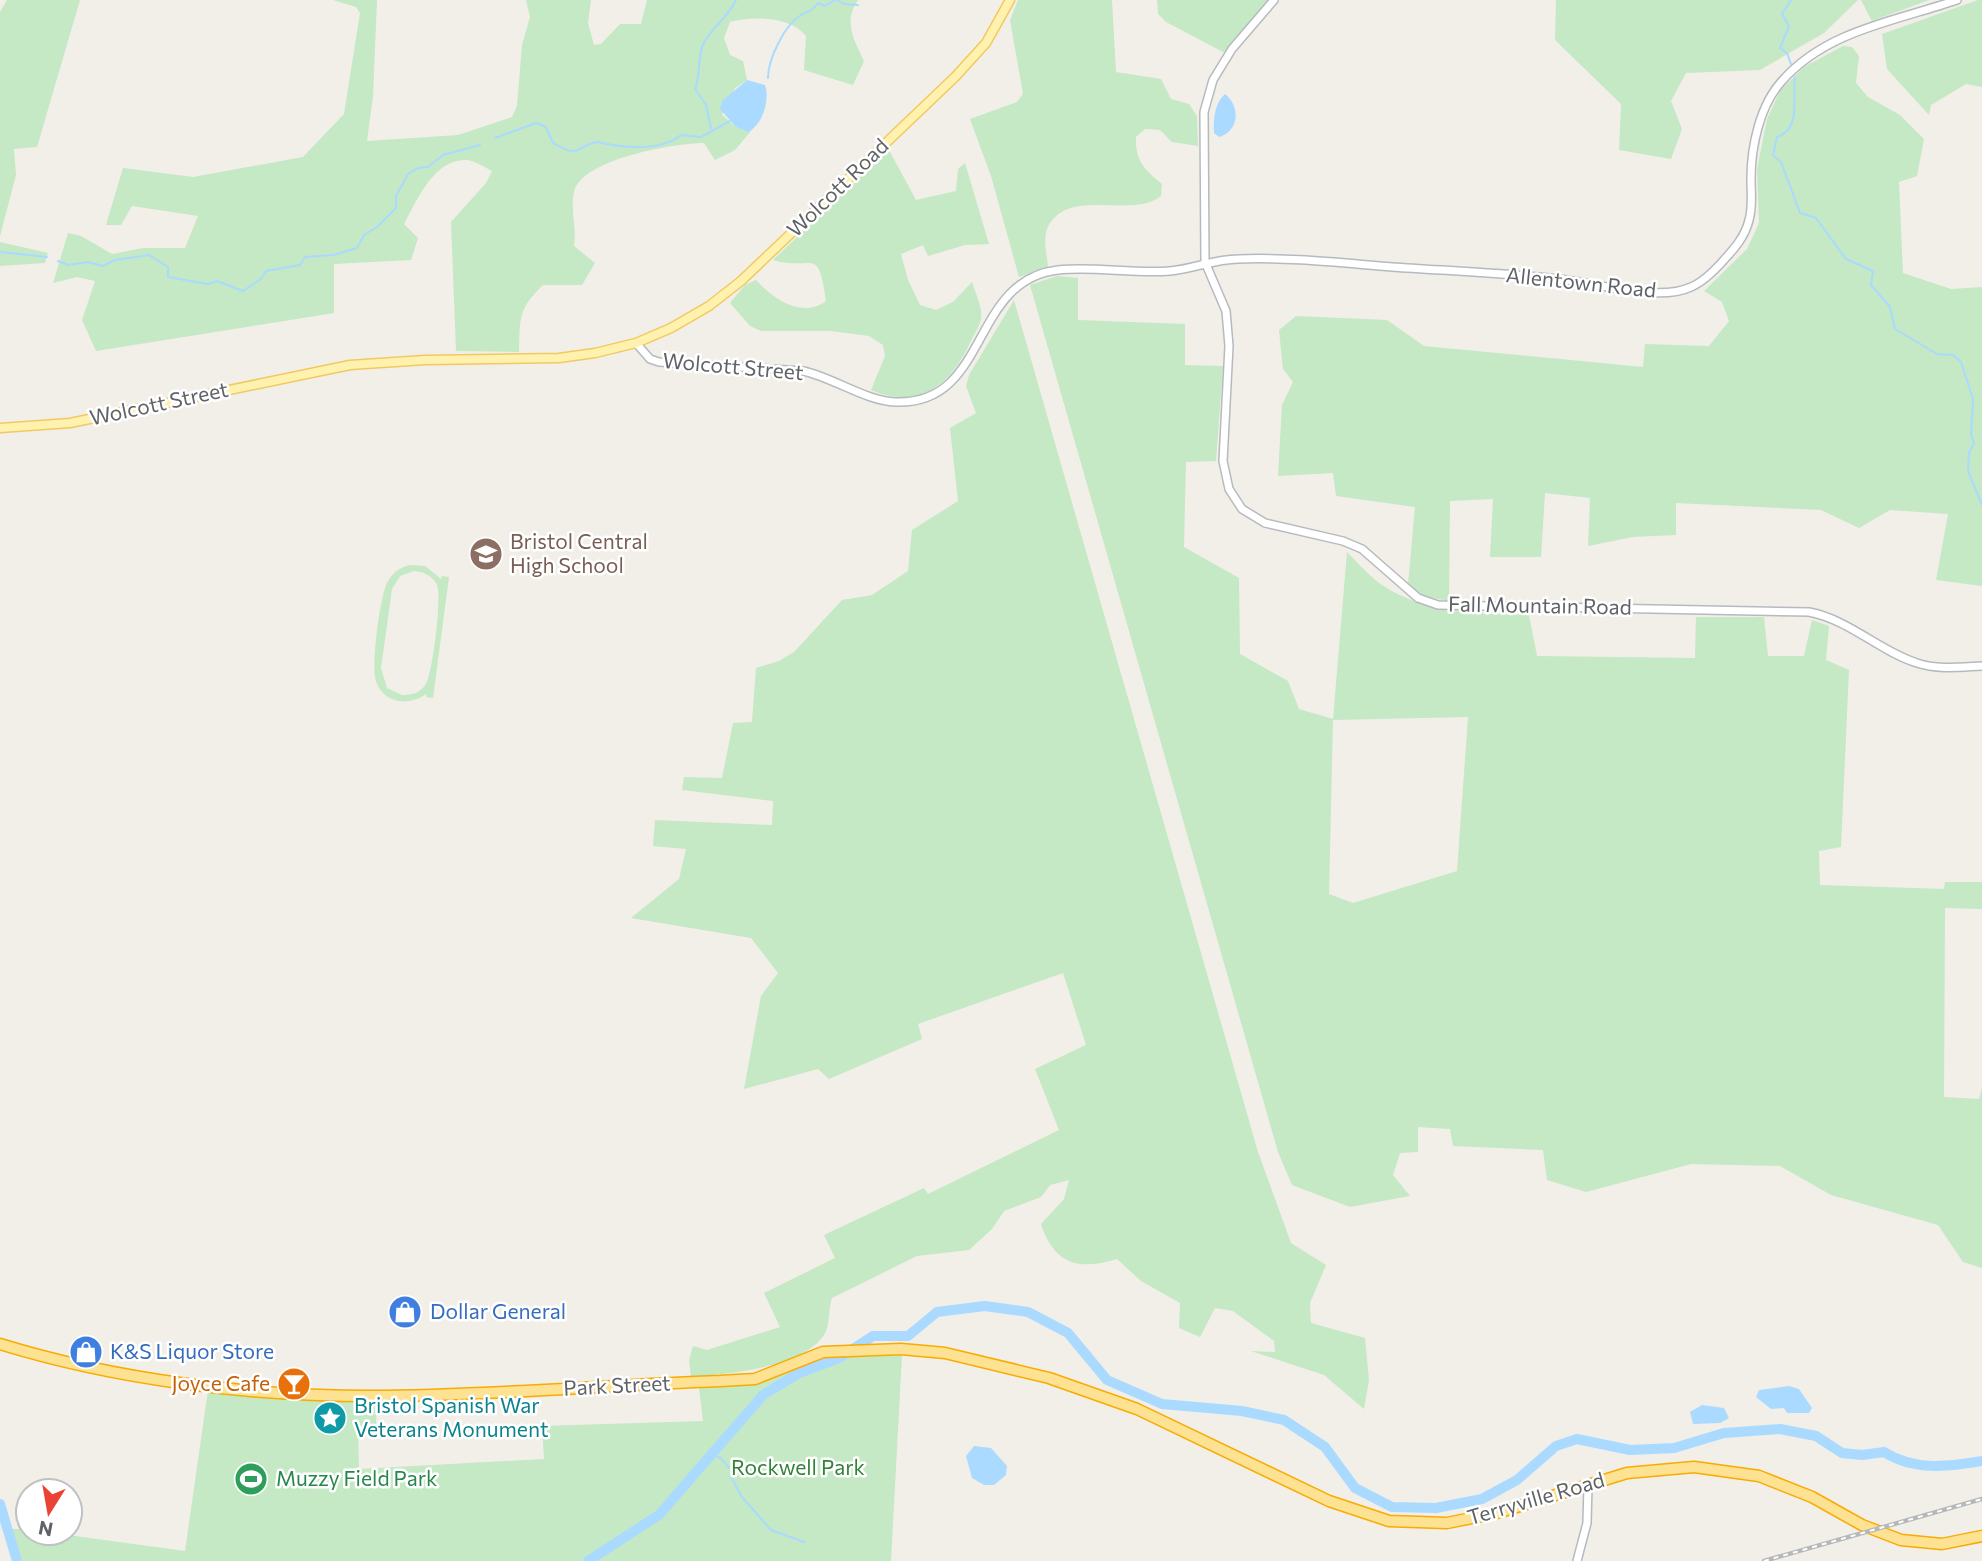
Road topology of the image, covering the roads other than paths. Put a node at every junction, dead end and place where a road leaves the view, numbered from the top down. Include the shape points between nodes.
1 (1010, 0) edge
2 (1274, 0) edge
3 (1957, 0) edge
4 (1205, 262) junction
5 (636, 343) junction
6 (0, 428) edge
7 (1982, 666) edge
8 (0, 1343) edge
9 (857, 1350) joint
10 (1588, 1485) junction
11 (1982, 1536) edge
12 (1577, 1561) edge

1 - 5 main road, Wolcott Road via 971,61 741,281 689,319
2 - 4 main road via 1232,49 1213,80 1204,113
3 - 4 main road, Allentown Road via 1842,36 1782,80 1756,137 1746,230 1717,267 1680,292 1344,264
4 - 5 main road, Wolcott Street via 1172,271 1055,270 1028,280 999,303 966,368 954,381 939,392 908,402 878,400 803,370 659,362
4 - 7 main road, Fall Mountain Road via 1226,311 1229,346 1223,461 1229,489 1242,509 1265,523 1362,549 1418,598 1438,605 1809,612 1833,618 1916,663
5 - 6 main road, Wolcott Street via 559,358 350,365 70,423
8 - 9 highway, Park Street via 65,1363 189,1382 366,1396 755,1379 823,1352
9 - 10 highway, Terryville Road via 945,1353 1049,1378 1137,1409 1329,1501 1390,1521 1447,1523
10 - 11 highway, Terryville Road via 1659,1468 1726,1470 1759,1476 1901,1540 1942,1544
10 - 12 main road via 1587,1523

